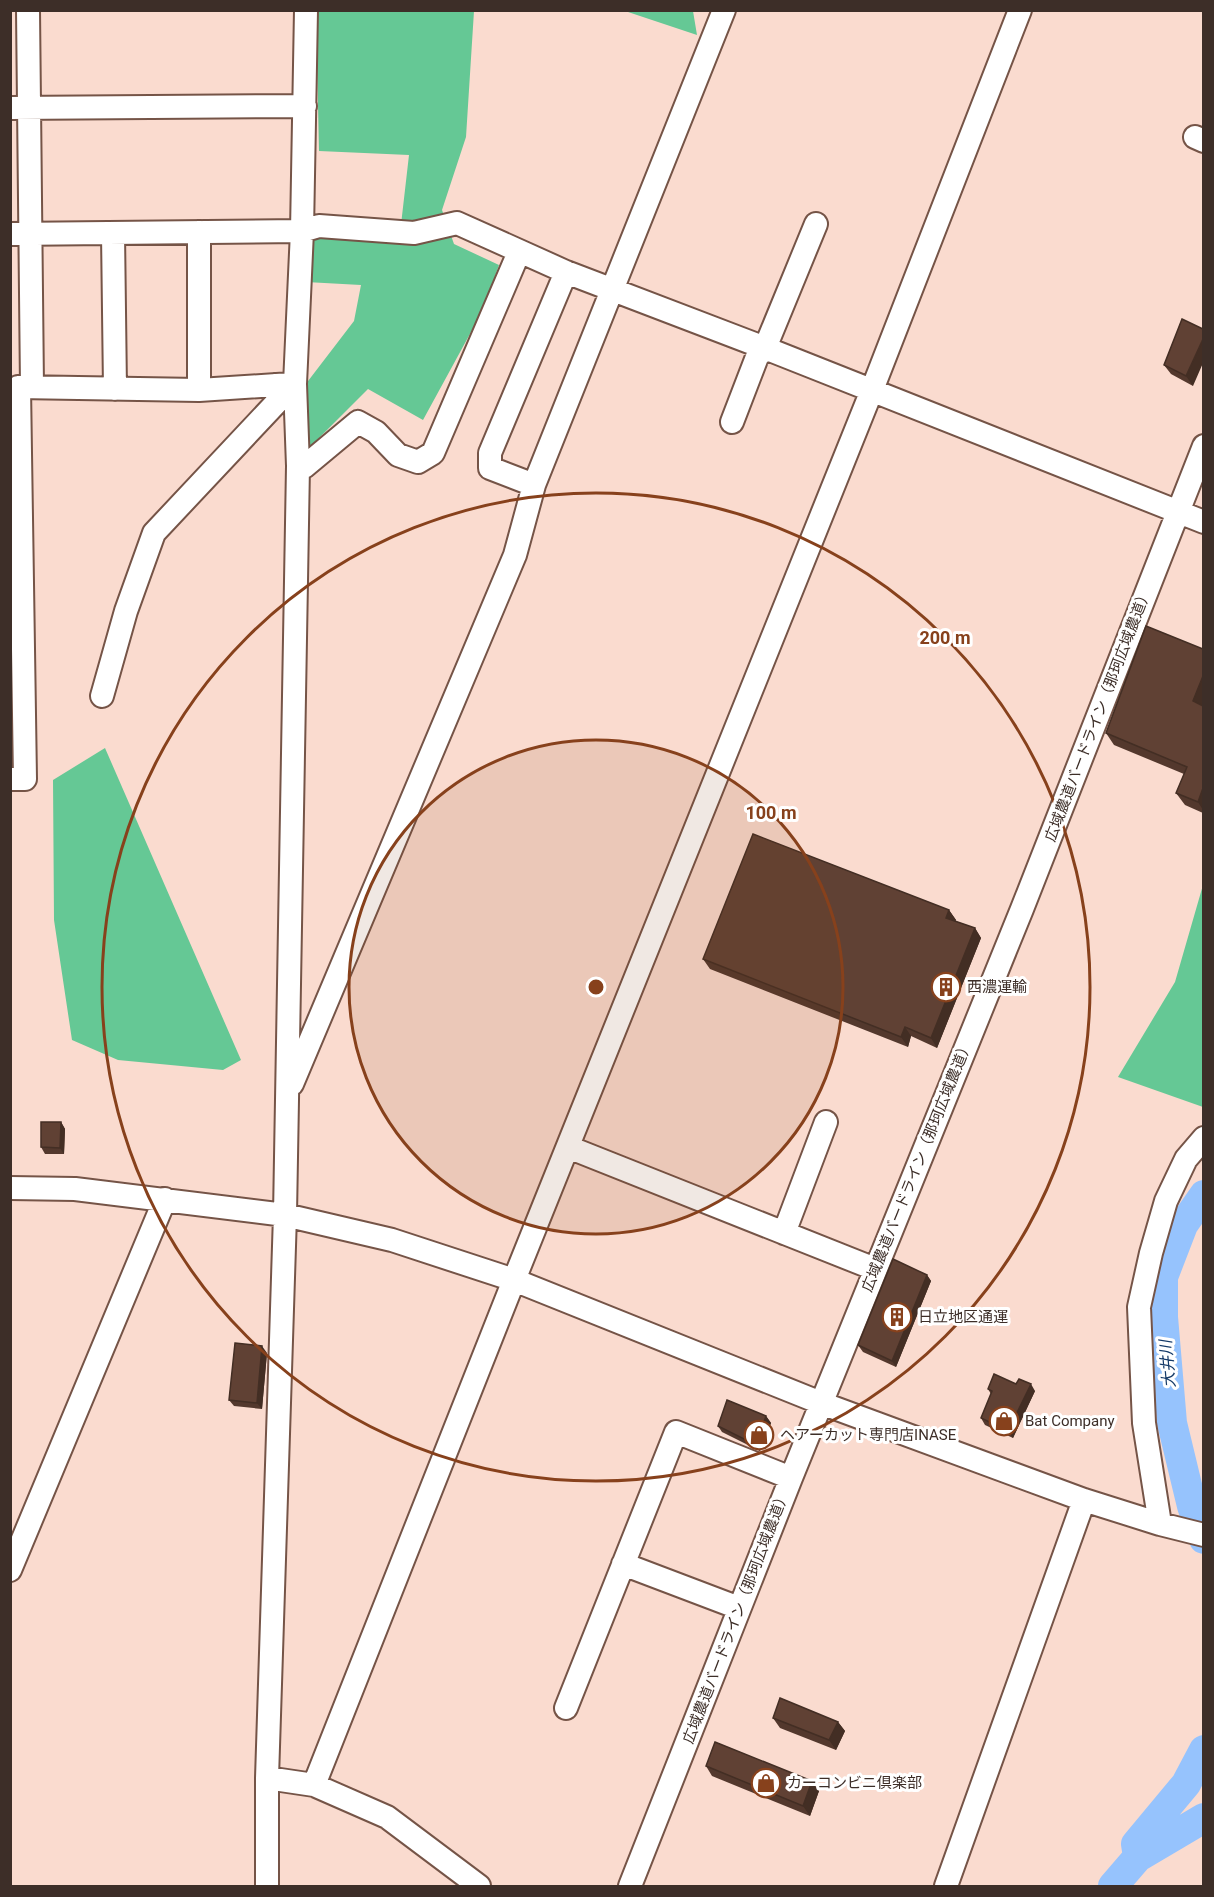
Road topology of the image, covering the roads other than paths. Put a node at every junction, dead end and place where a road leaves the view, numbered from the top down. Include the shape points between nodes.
1 (28, 10) edge
2 (306, 10) edge
3 (724, 10) edge
4 (1020, 10) edge
5 (305, 106) junction
6 (20, 108) edge
7 (816, 224) dead end
8 (302, 231) junction
9 (113, 232) junction
10 (199, 232) junction
11 (20, 233) edge
12 (519, 252) junction
13 (566, 272) junction
14 (612, 289) junction
15 (765, 348) junction
16 (285, 385) junction
17 (20, 387) edge
18 (115, 389) junction
19 (199, 390) junction
20 (872, 390) junction
21 (732, 422) dead end
22 (1203, 446) edge
23 (298, 466) junction
24 (534, 485) junction
25 (1178, 512) junction
26 (16, 520) edge
27 (1203, 522) edge
28 (17, 652) edge
29 (102, 696) dead end
30 (10, 779) edge
31 (286, 1108) junction
32 (826, 1122) dead end
33 (1203, 1138) edge
34 (568, 1147) junction
35 (10, 1188) edge
36 (165, 1199) junction
37 (285, 1215) junction
38 (784, 1233) junction
39 (875, 1269) junction
40 (514, 1280) junction
41 (821, 1403) junction
42 (790, 1478) junction
43 (1084, 1500) junction
44 (1160, 1524) junction
45 (1195, 1533) edge
46 (623, 1564) junction
47 (10, 1570) edge
48 (739, 1608) junction
49 (566, 1708) dead end
50 (267, 1778) junction
51 (314, 1785) junction
52 (267, 1887) edge
53 (479, 1887) edge
54 (630, 1887) edge
55 (946, 1887) edge

1 - 6 street
2 - 5 street
3 - 14 street
4 - 20 street
5 - 6 street
5 - 8 street
6 - 11 street
7 - 15 street
8 - 10 street
8 - 12 street via 319,226 414,233 457,224
8 - 16 street
9 - 10 street
9 - 11 street
9 - 18 street
10 - 19 street
11 - 17 street
12 - 13 street
12 - 23 street via 433,453 418,462 398,455 376,432 358,422 304,467
13 - 14 street
13 - 24 street via 490,453 489,468
14 - 15 street
14 - 24 street
15 - 20 street
15 - 21 street via 757,357
16 - 19 street
16 - 23 street
16 - 29 street via 278,401 154,533
17 - 18 street
17 - 26 street
18 - 19 street
20 - 25 street
20 - 34 street
22 - 25 street, 広域農道バードライン（那珂広域農道）
23 - 31 street
24 - 31 street via 515,555 293,1081
25 - 27 street
25 - 39 street, 広域農道バードライン（那珂広域農道）
26 - 28 street
28 - 30 street via 25,778
31 - 37 street
32 - 38 street
33 - 44 street via 1186,1159 1167,1201 1139,1307 1144,1423
34 - 38 street
34 - 40 street
35 - 36 street via 75,1189
36 - 37 street
36 - 47 street
37 - 40 street via 392,1240
37 - 50 street
38 - 39 street
39 - 41 street, 広域農道バードライン（那珂広域農道）
40 - 41 street
40 - 51 street
41 - 42 street, 広域農道バードライン（那珂広域農道）
41 - 43 street
42 - 46 street via 676,1432
42 - 48 street, 広域農道バードライン（那珂広域農道）
43 - 44 street
43 - 55 street
44 - 45 street
46 - 48 street
46 - 49 street
48 - 54 street, 広域農道バードライン（那珂広域農道）
50 - 51 street
50 - 52 street
51 - 53 street via 387,1817

